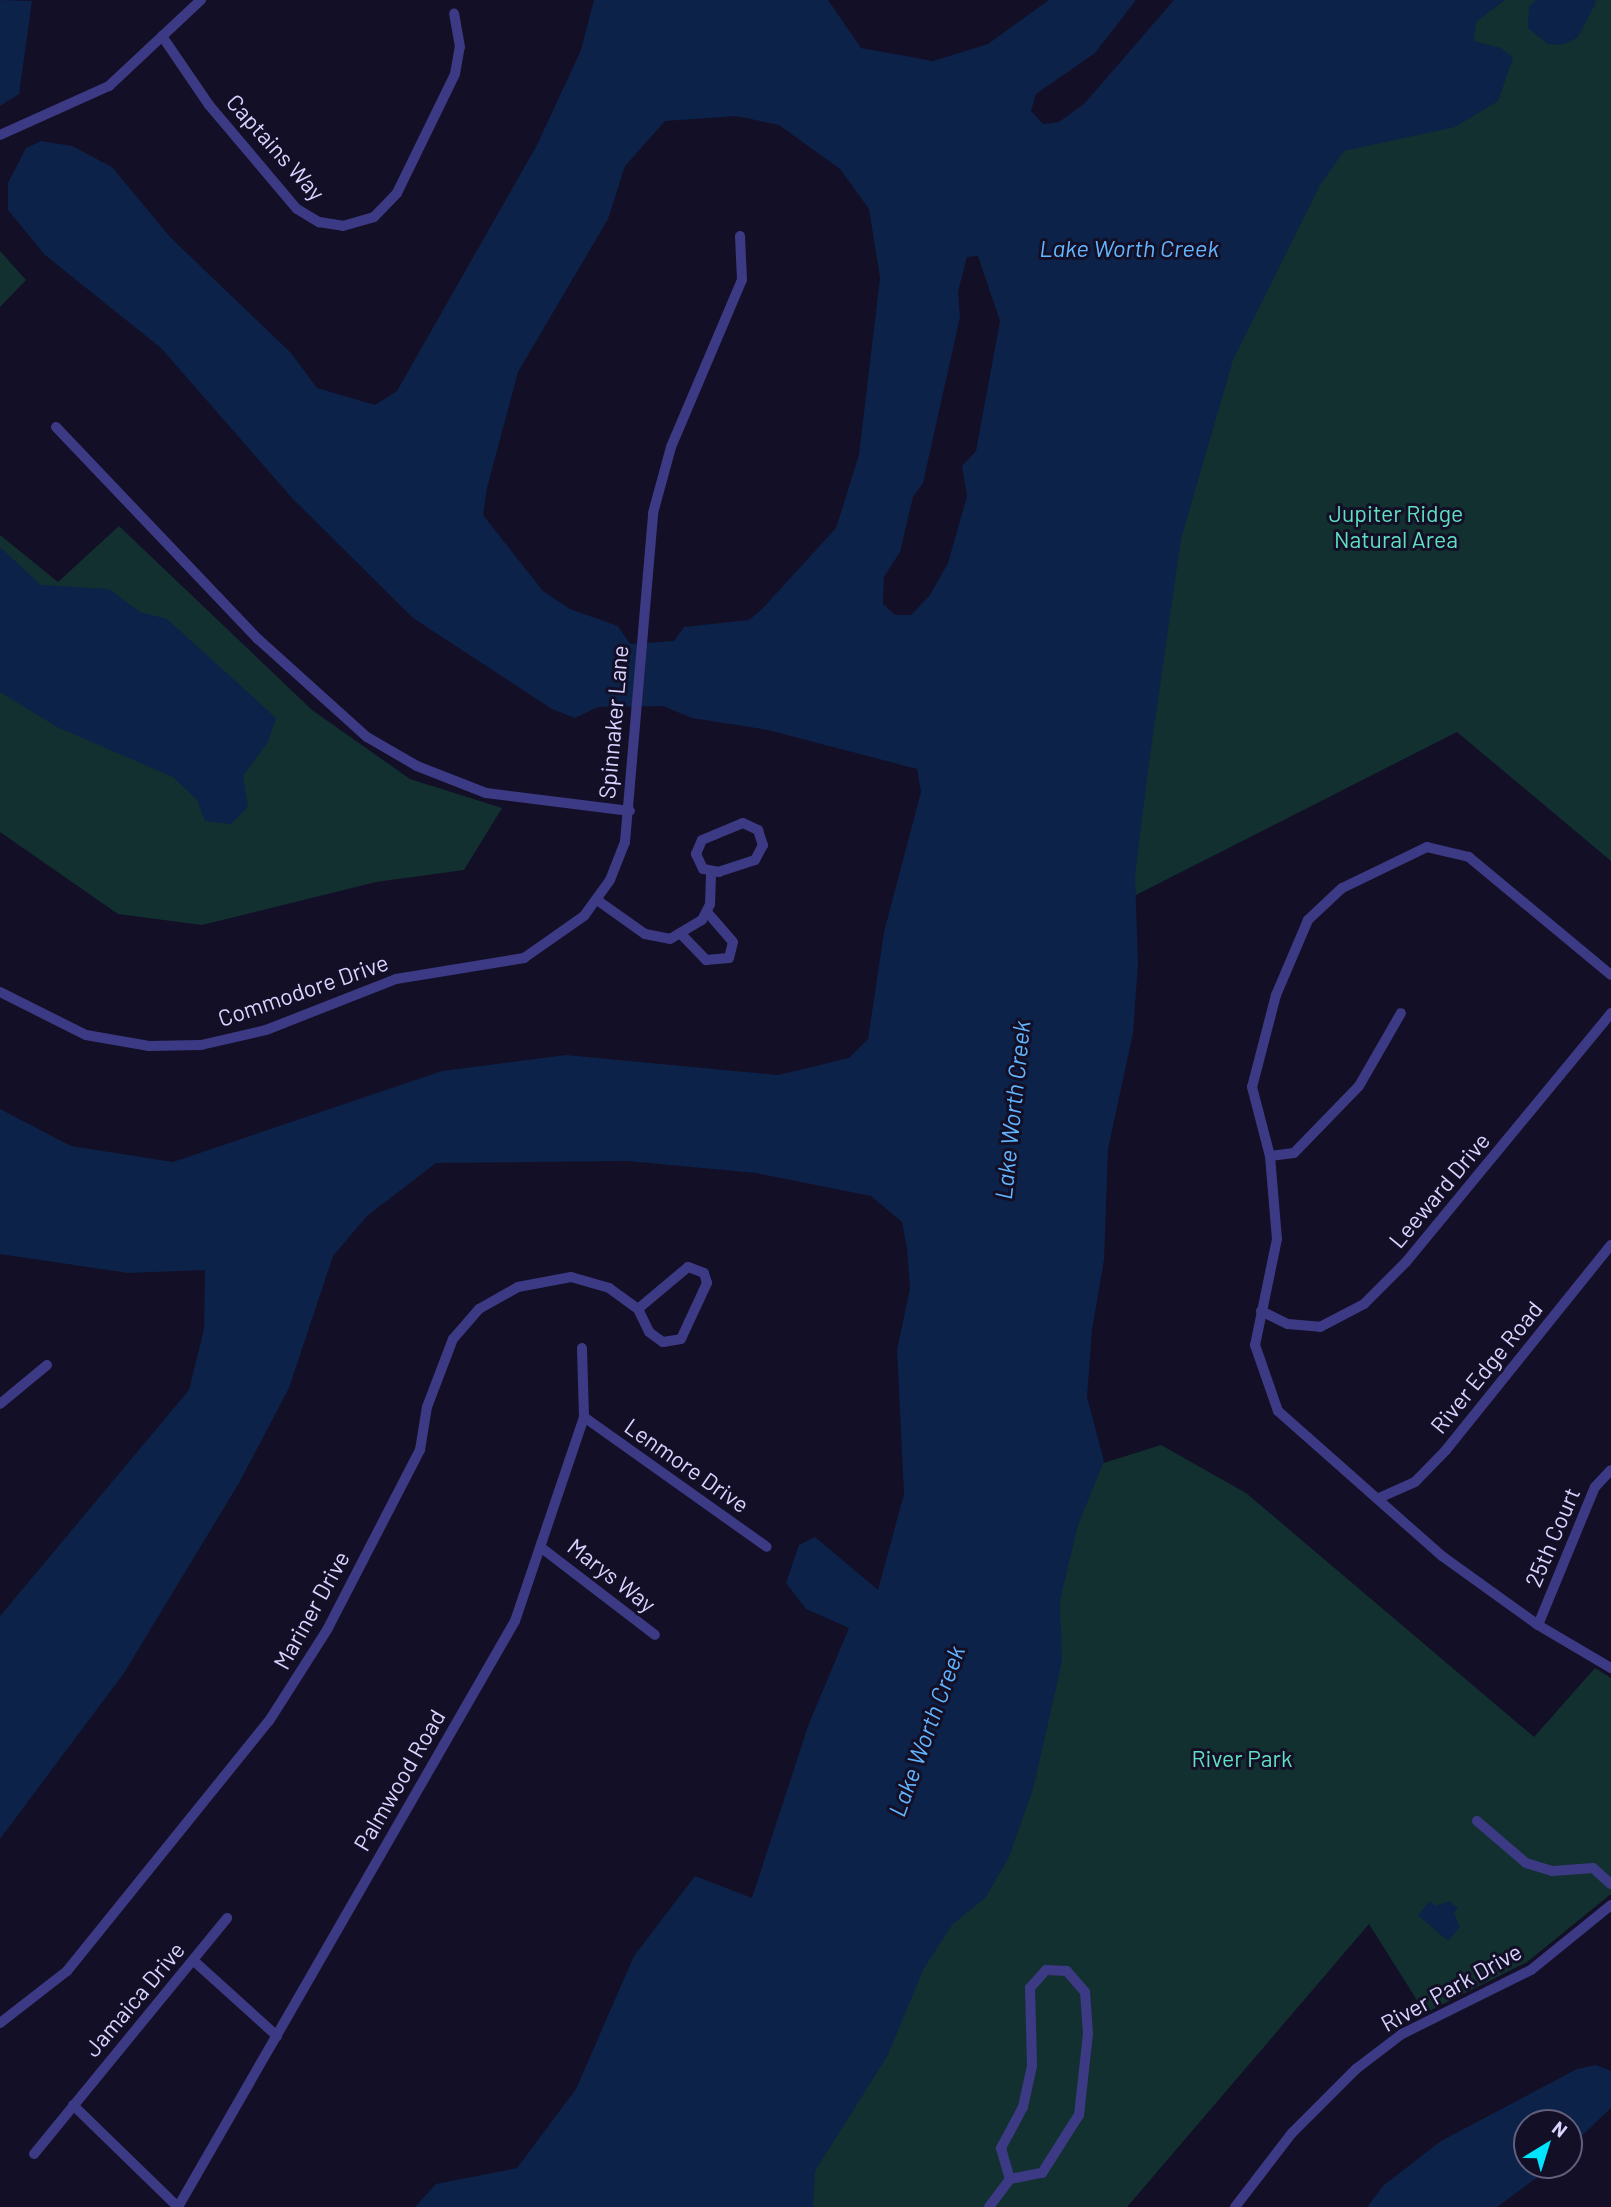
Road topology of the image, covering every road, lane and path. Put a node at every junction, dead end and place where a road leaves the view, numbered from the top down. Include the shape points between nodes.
1 (201, 0) edge
2 (454, 14) dead end
3 (162, 36) junction
4 (0, 135) edge
5 (740, 236) dead end
6 (56, 427) dead end
7 (629, 811) junction
8 (711, 872) junction
9 (597, 900) junction
10 (707, 912) junction
11 (682, 935) junction
12 (1611, 975) edge
13 (0, 992) edge
14 (1401, 1013) dead end
15 (1611, 1013) edge
16 (1270, 1156) junction
17 (1611, 1245) edge
18 (638, 1309) junction
19 (1261, 1311) junction
20 (582, 1348) dead end
21 (47, 1365) dead end
22 (0, 1404) edge
23 (584, 1417) junction
24 (1611, 1470) edge
25 (1378, 1498) junction
26 (767, 1547) dead end
27 (543, 1549) junction
28 (1538, 1625) junction
29 (655, 1635) dead end
30 (1611, 1668) edge
31 (1477, 1821) dead end
32 (1611, 1884) edge
33 (1611, 1905) edge
34 (227, 1917) dead end
35 (194, 1961) junction
36 (0, 2023) edge
37 (277, 2036) junction
38 (73, 2105) junction
39 (34, 2154) dead end
40 (1010, 2179) junction
41 (178, 2207) edge
42 (989, 2207) edge
43 (1235, 2207) edge

1 - 3 street
2 - 3 street, Captains Way via 460,47 455,74 397,193 374,217 343,226 319,222 298,209 209,105
3 - 4 street via 123,76 85,101
5 - 7 street, Spinnaker Lane via 742,280 661,480 648,547
6 - 7 street, Spinnaker Lane via 258,639 367,737 417,766 486,793
7 - 9 street, Commodore Drive via 617,865
8 - 8 street via 698,862 702,840 734,825 758,830 763,845 755,860
8 - 10 street
9 - 11 street via 645,934
9 - 13 street, Commodore Drive via 566,933 524,958 396,979 266,1030 201,1045 149,1046 86,1035
10 - 11 street
10 - 11 street via 733,942 729,958 706,960
12 - 16 street via 1469,857 1427,847 1382,864 1342,888 1308,920 1276,995 1252,1087
14 - 16 street via 1359,1086 1294,1153
15 - 19 street, Leeward Drive via 1406,1262 1364,1304 1320,1327 1287,1324
16 - 19 street via 1277,1239
17 - 25 street, River Edge Road via 1447,1450 1415,1482
18 - 18 street, Mariner Drive via 649,1332 663,1342 681,1339 694,1321 707,1283 704,1273 688,1267
18 - 36 street, Mariner Drive via 609,1288 571,1277 517,1287 479,1309 453,1339 427,1407 420,1450 327,1630 277,1710 67,1971
19 - 25 street via 1255,1345 1278,1411
20 - 23 street, Palmwood Road
21 - 22 street
23 - 26 street, Lenmore Drive
23 - 27 street, Palmwood Road
24 - 28 street, 25th Court via 1595,1487
25 - 28 street via 1442,1556
27 - 29 street, Marys Way
27 - 37 street, Palmwood Road via 514,1621
28 - 30 street
31 - 32 street via 1526,1863 1553,1871 1592,1868
33 - 43 street, River Park Drive via 1531,1970 1402,2034 1356,2069 1292,2133
34 - 35 street, Jamaica Drive
35 - 37 street
35 - 38 street, Jamaica Drive
37 - 41 street, Palmwood Road
38 - 39 street, Jamaica Drive
38 - 41 street
40 - 40 street via 1001,2148 1023,2106 1032,2067 1030,1988 1046,1970 1068,1970 1085,1992 1088,2034 1079,2115 1042,2173
40 - 42 street

